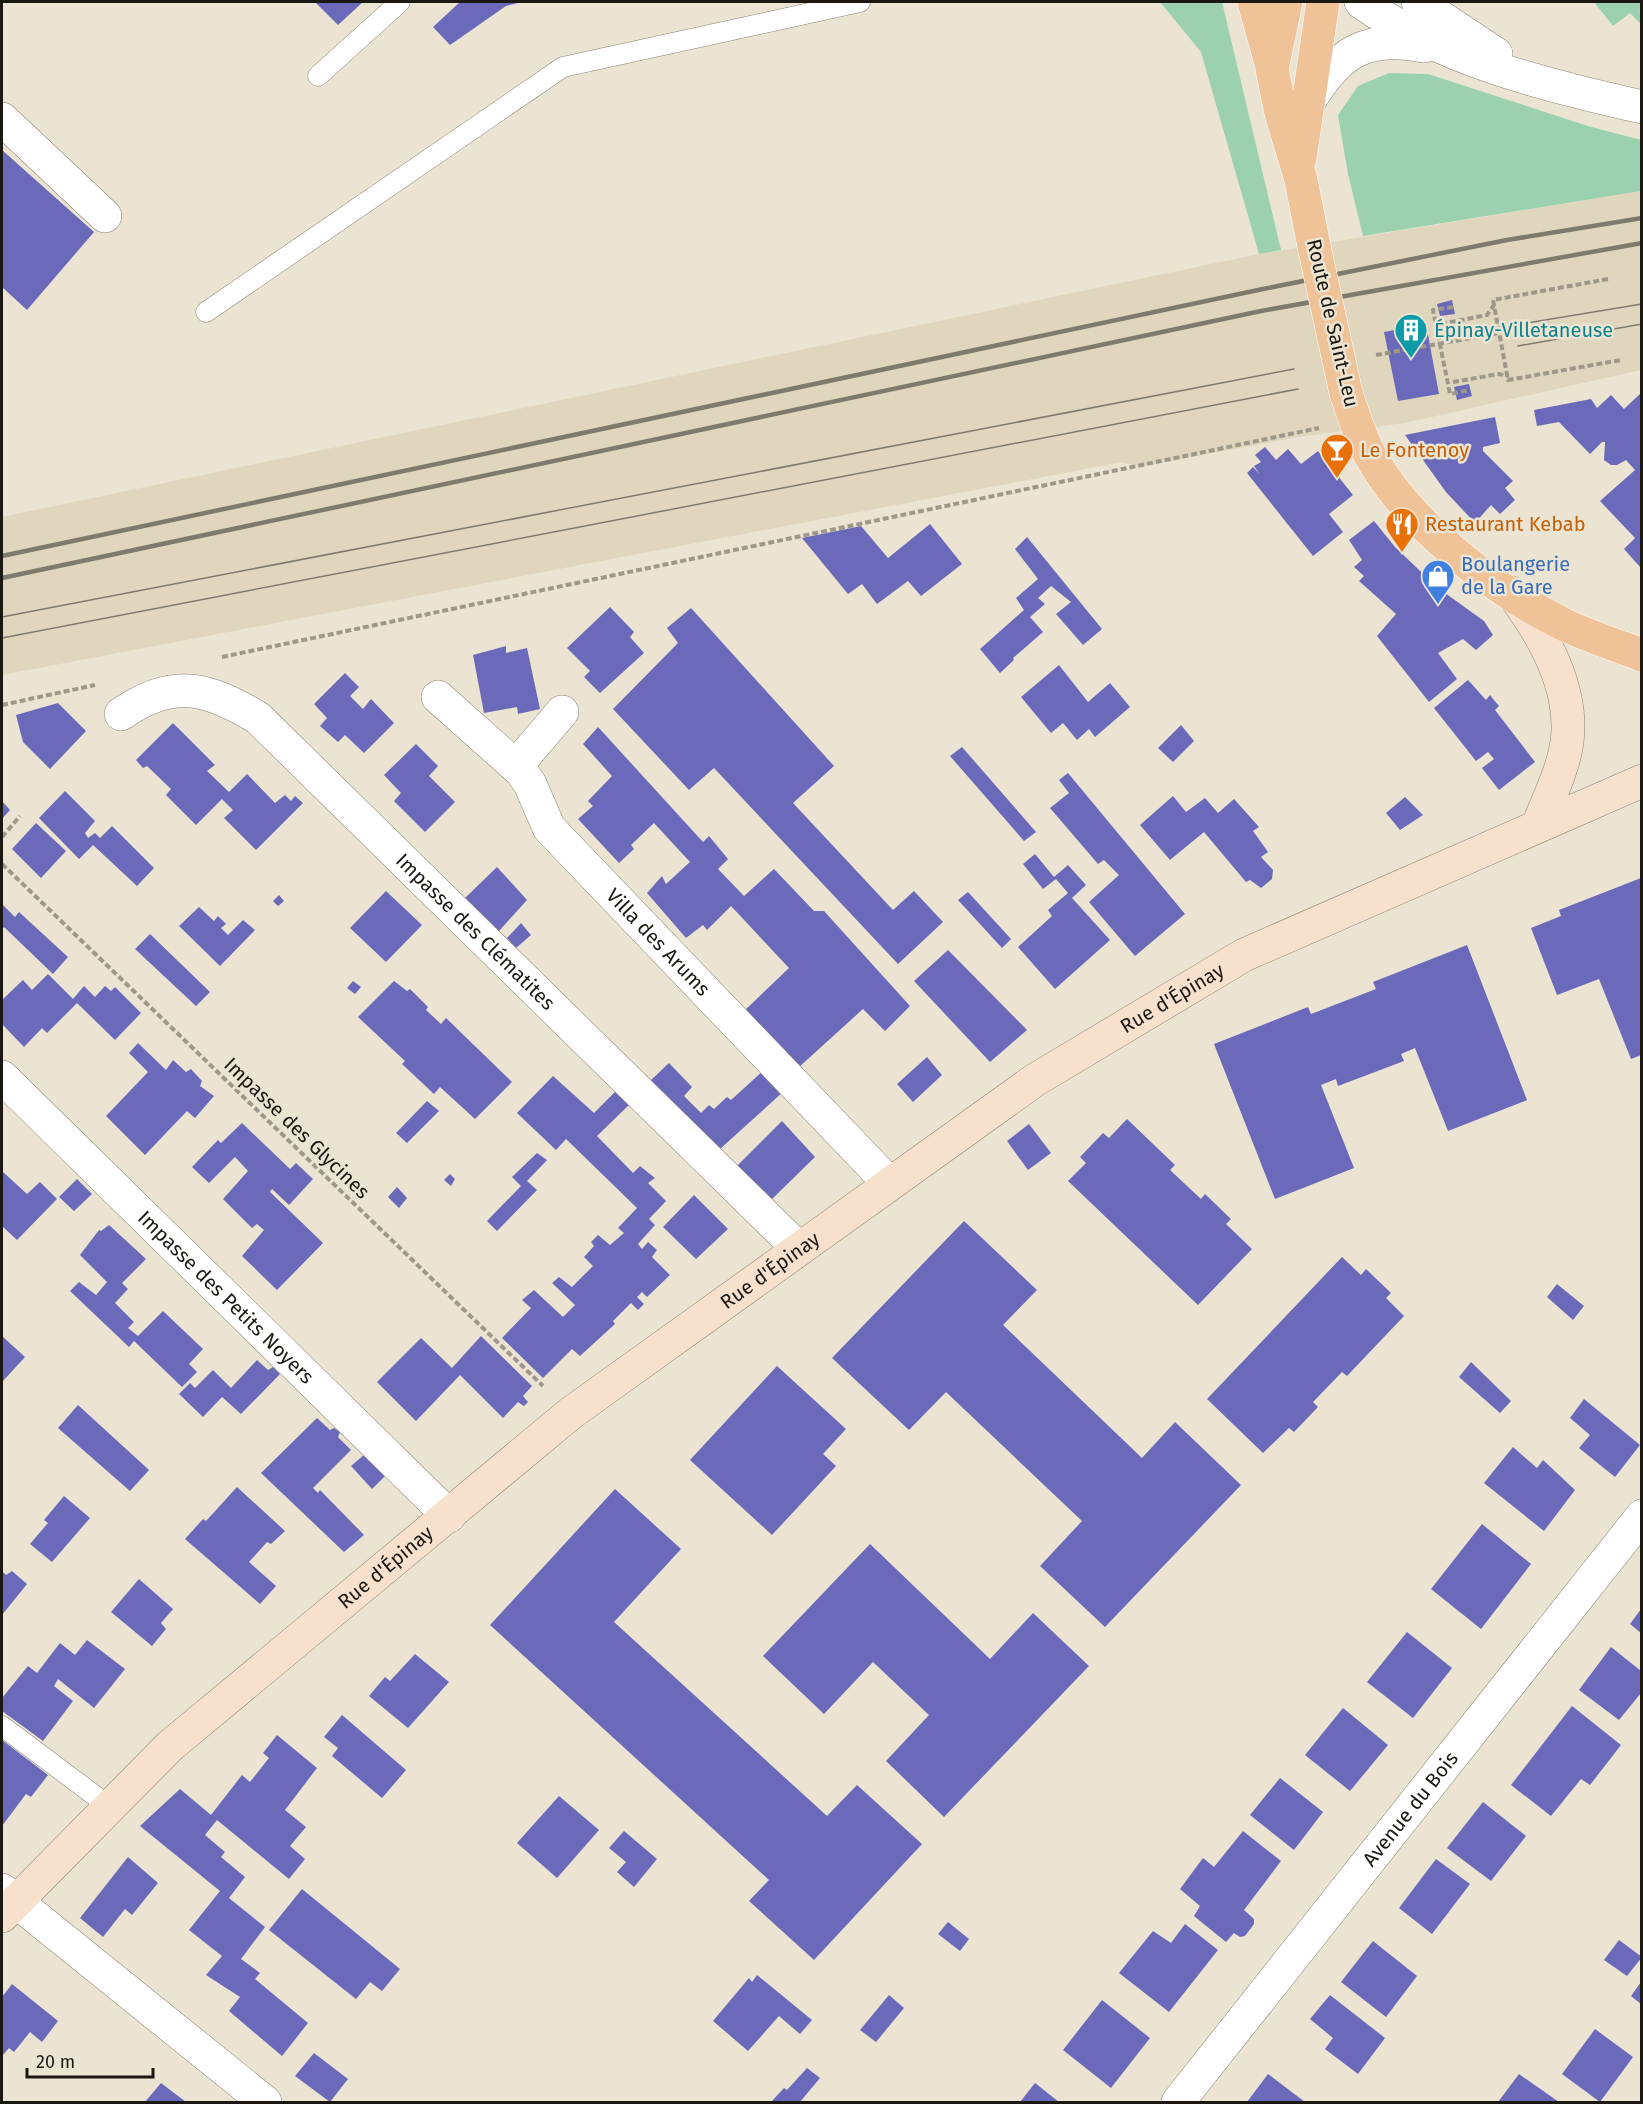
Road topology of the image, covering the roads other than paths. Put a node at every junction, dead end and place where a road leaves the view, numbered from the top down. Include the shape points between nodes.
1 (400, 2) edge
2 (860, 2) edge
3 (1254, 2) edge
4 (1286, 2) edge
5 (1323, 2) edge
6 (1361, 2) edge
7 (1418, 2) edge
8 (1446, 51) junction
9 (1272, 69) junction
10 (318, 76) dead end
11 (1542, 81) junction
12 (1308, 102) junction
13 (1641, 107) edge
14 (2, 119) edge
15 (1298, 169) junction
16 (105, 216) dead end
17 (206, 312) dead end
18 (1512, 593) junction
19 (1641, 654) edge
20 (438, 697) dead end
21 (562, 712) dead end
22 (121, 714) dead end
23 (516, 766) junction
24 (1641, 781) edge
25 (1538, 826) junction
26 (2, 1077) edge
27 (889, 1183) junction
28 (799, 1249) junction
29 (449, 1516) junction
30 (1641, 1516) edge
31 (2, 1726) edge
32 (110, 1807) junction
33 (6, 1902) edge
34 (264, 2103) edge
35 (1178, 2103) edge

1 - 10 lane
2 - 17 lane via 563,67
3 - 9 main road
4 - 9 main road, Route de Saint-Leu
5 - 12 main road, Route de Saint-Leu
6 - 8 street
7 - 11 street
8 - 11 street
8 - 12 street via 1396,42 1370,44 1344,56
9 - 15 main road, Route de Saint-Leu
11 - 13 street
12 - 15 main road, Route de Saint-Leu
14 - 16 street
15 - 18 main road, Route de Saint-Leu, bridge via 1346,393 1369,453 1392,488 1428,527 1463,560
18 - 19 main road, Route de Saint-Leu via 1566,625
18 - 25 main road via 1540,636 1564,700 1567,742
20 - 23 street, Villa des Arums
21 - 23 street
22 - 28 street, Impasse des Clématites via 157,693 196,690 219,696 258,718
23 - 27 street, Villa des Arums via 530,784 549,828
24 - 25 main road, Rue d'Épinay
25 - 27 main road, Rue d'Épinay via 1244,956 1035,1080
26 - 29 street, Impasse des Petits Noyers
27 - 28 main road, Rue d'Épinay
28 - 29 main road, Rue d'Épinay via 571,1413
29 - 32 main road, Rue d'Épinay via 170,1746
30 - 35 street, Avenue du Bois
31 - 32 lane
32 - 33 main road, Rue d'Épinay
33 - 34 street

